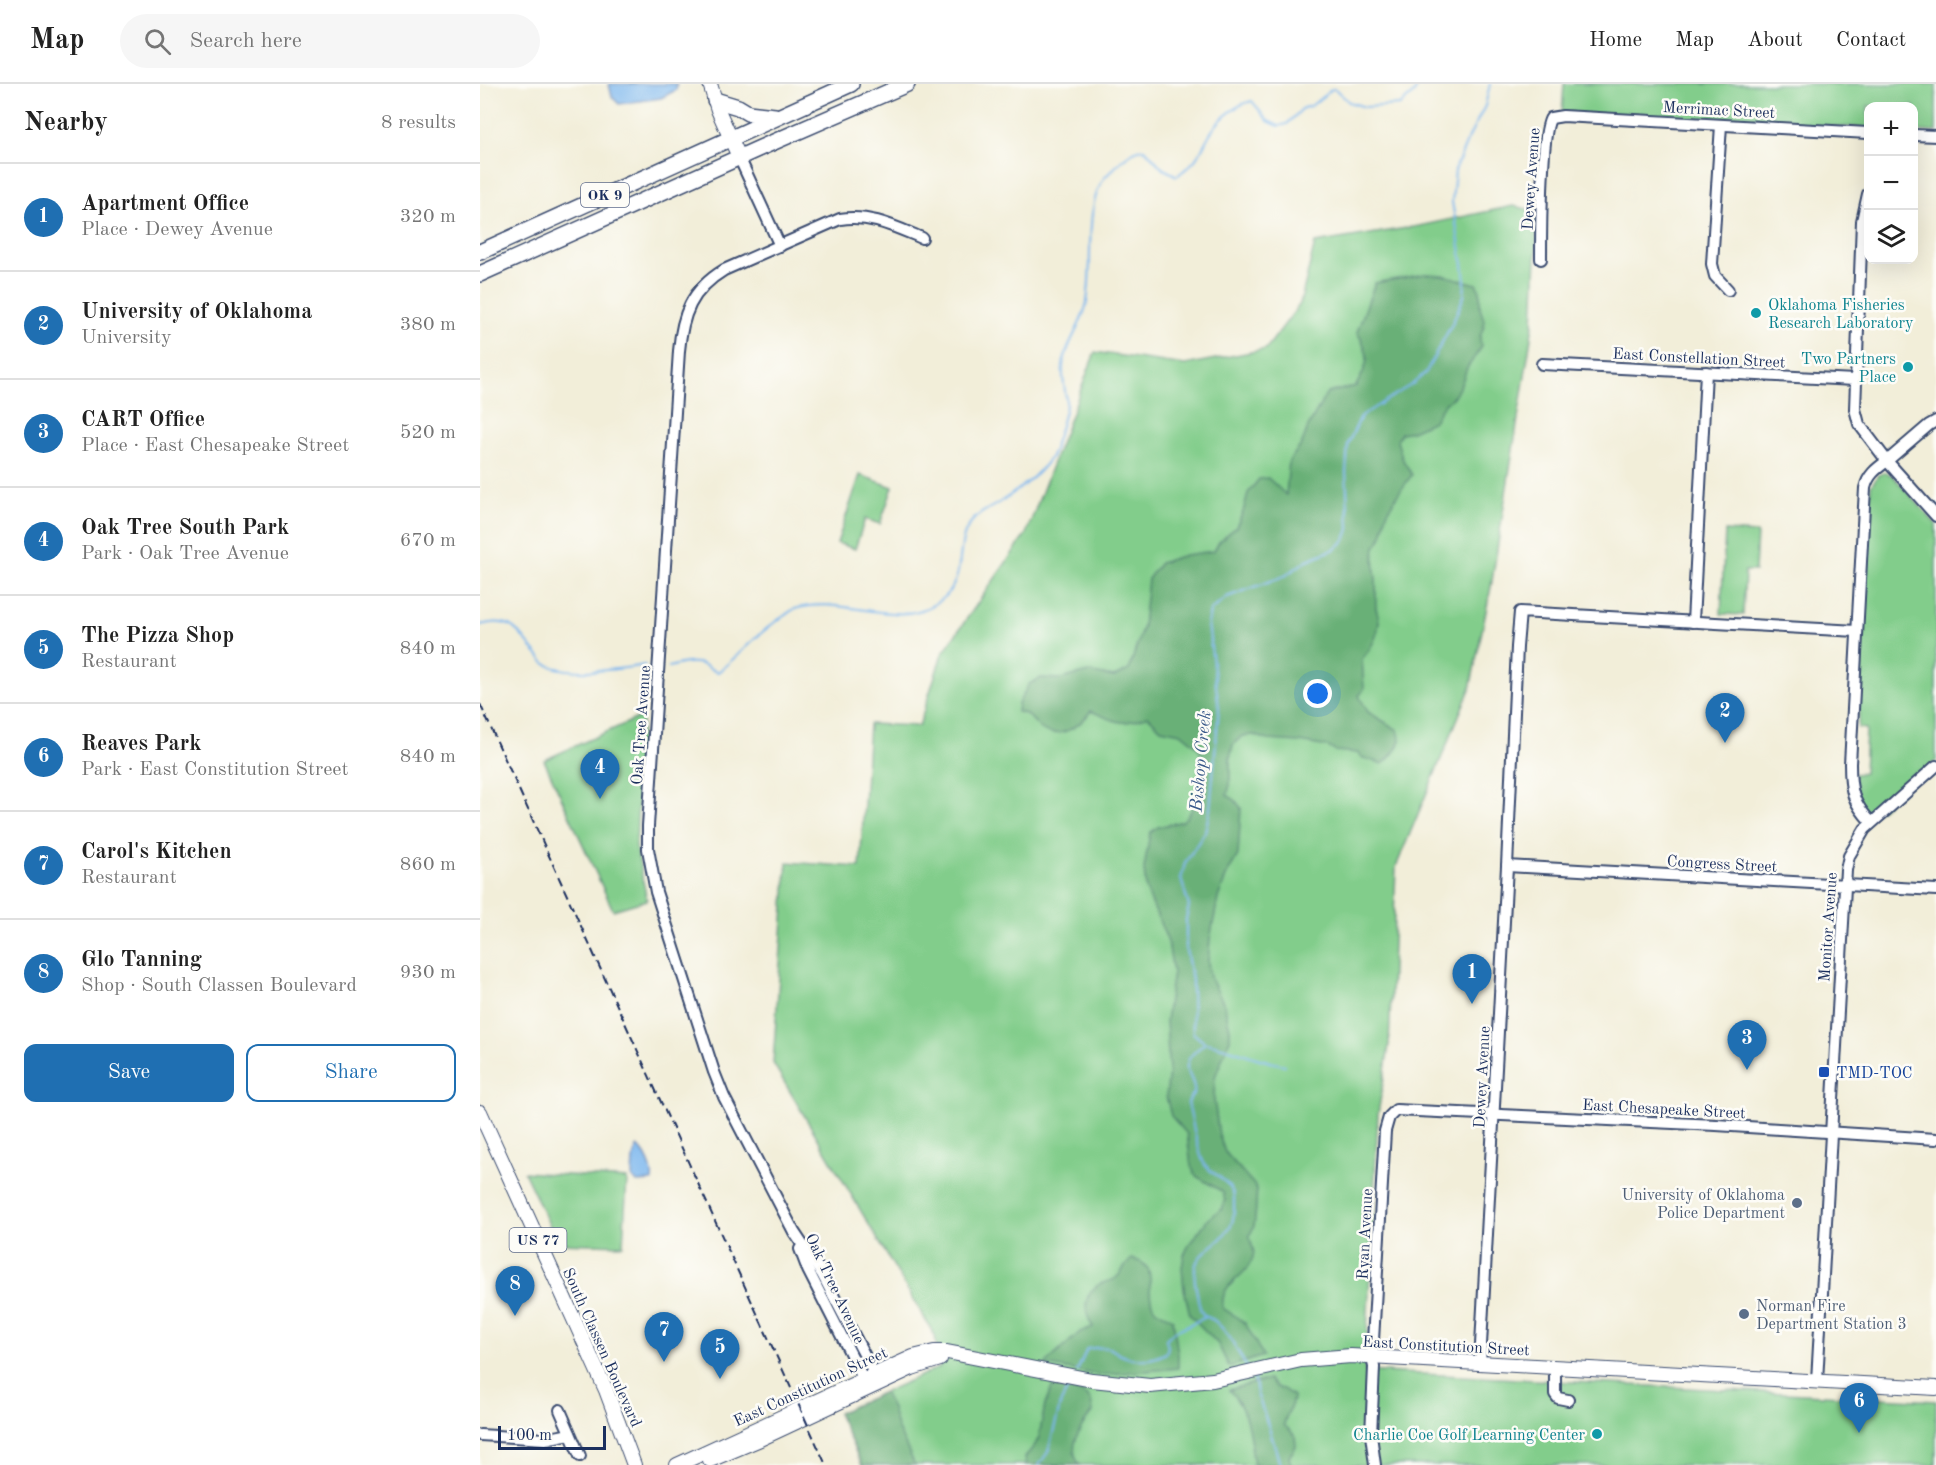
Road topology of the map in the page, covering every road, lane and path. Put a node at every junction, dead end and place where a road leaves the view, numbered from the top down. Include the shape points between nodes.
1 (710, 84) edge
2 (851, 84) edge
3 (907, 84) edge
4 (715, 100) junction
5 (779, 116) junction
6 (1568, 117) joint
7 (1721, 124) junction
8 (1864, 133) edge
9 (1918, 135) edge
10 (1936, 136) edge
11 (730, 138) junction
12 (739, 157) junction
13 (1865, 210) edge
14 (922, 238) dead end
15 (780, 246) junction
16 (480, 252) edge
17 (1540, 259) dead end
18 (480, 274) edge
19 (1728, 290) dead end
20 (1542, 364) dead end
21 (1706, 372) junction
22 (1855, 380) junction
23 (1936, 421) edge
24 (1887, 461) junction
25 (1936, 516) edge
26 (1693, 622) junction
27 (1857, 631) junction
28 (1936, 766) edge
29 (1871, 822) junction
30 (1507, 866) junction
31 (1844, 885) junction
32 (1936, 891) edge
33 (480, 1112) edge
34 (1392, 1113) joint
35 (1493, 1114) junction
36 (1830, 1133) junction
37 (1936, 1139) edge
38 (1372, 1358) junction
39 (1480, 1363) junction
40 (1555, 1367) junction
41 (1817, 1381) junction
42 (871, 1382) junction
43 (1936, 1388) edge
44 (1568, 1400) dead end
45 (560, 1410) dead end
46 (570, 1434) junction
47 (480, 1436) edge
48 (580, 1456) dead end
49 (634, 1465) edge
50 (677, 1465) edge
51 (698, 1465) edge
52 (1375, 1465) edge

1 - 4 main road
2 - 5 highway, OK 9
3 - 12 highway, OK 9
4 - 5 highway via 747,113
4 - 11 main road
5 - 11 highway, OK 9
6 - 7 street, Merrimac Street
6 - 17 street, Dewey Avenue via 1551,118 1548,123
7 - 8 street, Merrimac Street
7 - 19 street via 1712,264 1715,276
9 - 10 street
11 - 12 main road
11 - 16 highway, OK 9
12 - 15 street
12 - 18 highway, OK 9
13 - 22 street
14 - 15 street, Oak Tree Avenue via 885,223 848,218 825,224
15 - 42 street, Oak Tree Avenue via 715,276 694,297 682,324 648,849 656,892 724,1097 794,1232 822,1274 831,1304
20 - 21 street, East Constellation Street
21 - 22 street, East Constellation Street
21 - 26 street
22 - 24 street via 1856,417
23 - 24 street
24 - 25 street
24 - 27 street via 1872,472 1864,488
26 - 27 street
26 - 30 street, Dewey Avenue via 1520,612
27 - 29 street via 1850,781 1853,798
28 - 29 street, Monitor Avenue
29 - 31 street, Monitor Avenue via 1849,856
30 - 31 street, Congress Street
30 - 35 street, Dewey Avenue
31 - 32 street, Congress Street
31 - 36 street, Monitor Avenue
33 - 49 main road, South Classen Boulevard / US 77 via 606,1390
34 - 35 street, East Chesapeake Street via 1401,1110
34 - 38 street, Ryan Avenue via 1385,1131
35 - 36 street, East Chesapeake Street
35 - 39 street, Dewey Avenue
36 - 37 street, East Chesapeake Street
36 - 41 street, Monitor Avenue
38 - 39 main road, East Constitution Street
38 - 42 main road, East Constitution Street via 1320,1357 1226,1378 1150,1386 1079,1378 947,1352 922,1354
38 - 52 street, Ryan Avenue via 1371,1435
39 - 40 main road, East Constitution Street
40 - 41 main road, East Constitution Street
40 - 44 street via 1555,1394
41 - 43 main road, East Constitution Street
42 - 50 main road, East Constitution Street
42 - 51 main road, East Constitution Street via 760,1439
45 - 46 street
46 - 47 street via 545,1439
46 - 48 street

